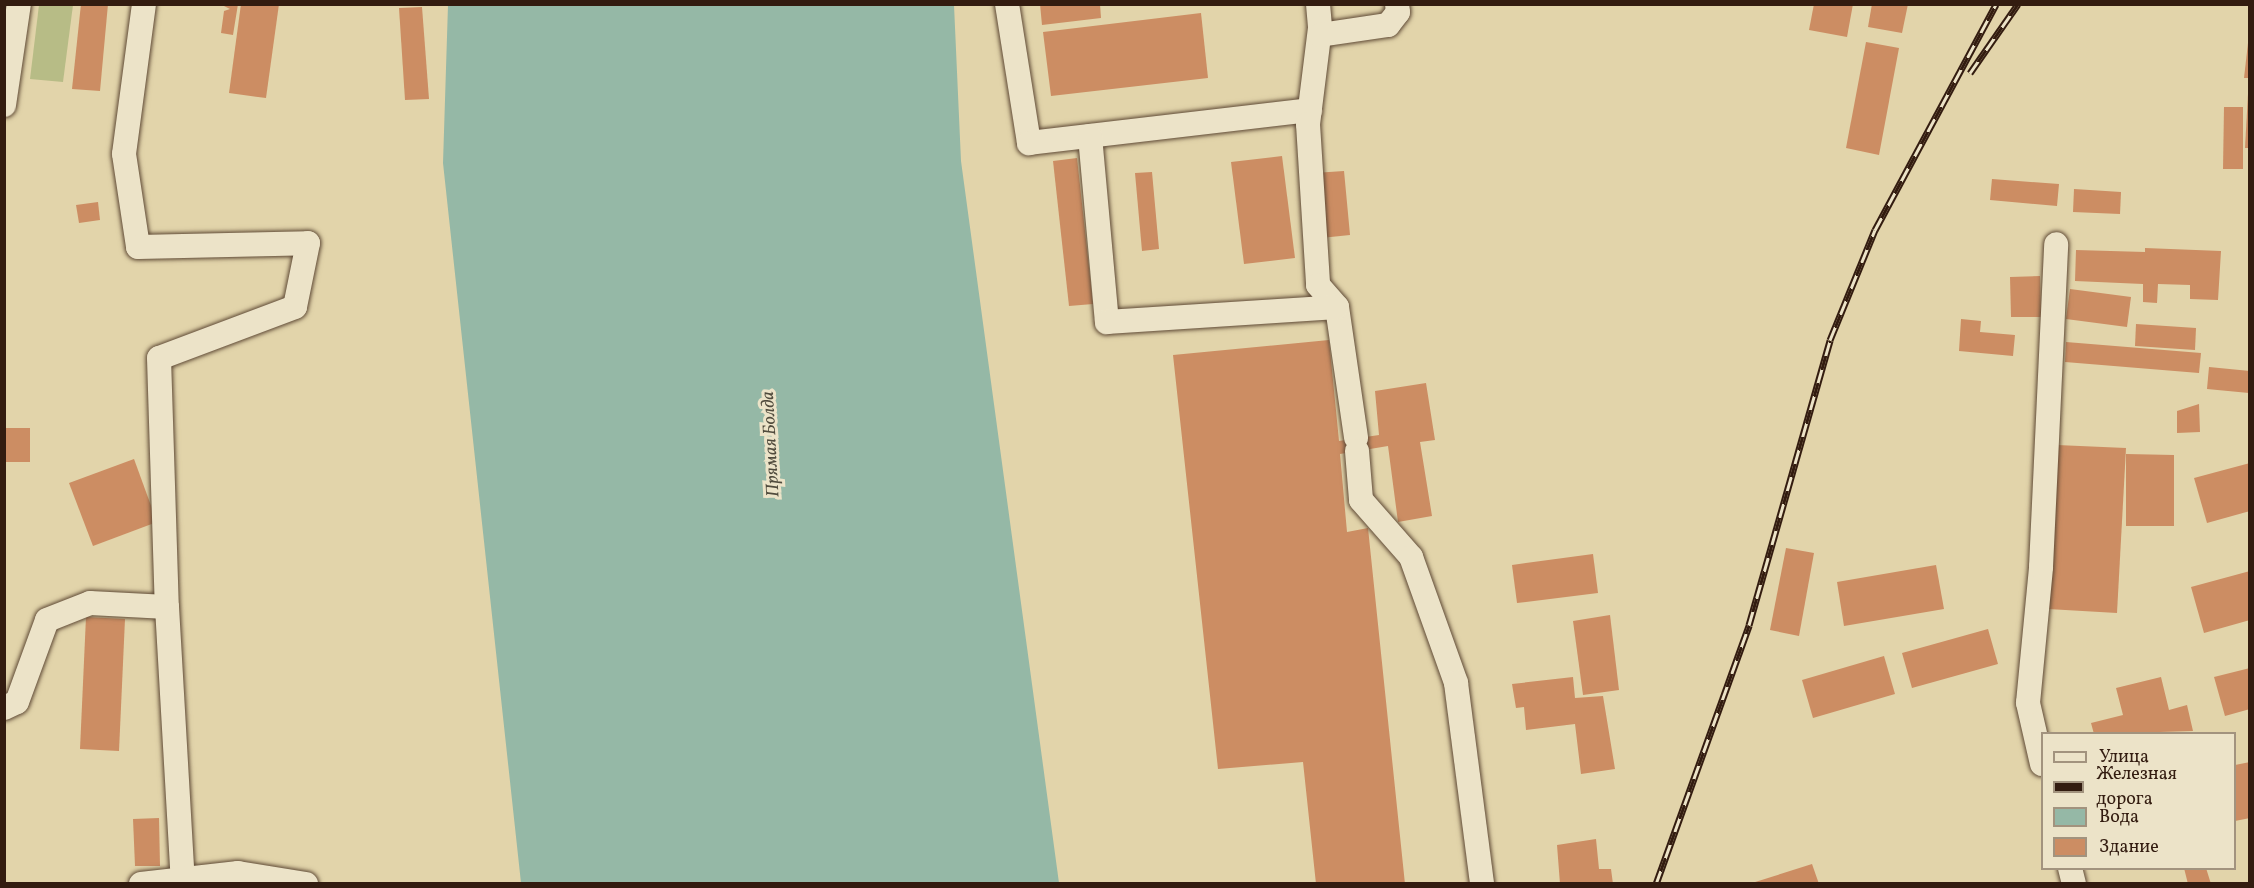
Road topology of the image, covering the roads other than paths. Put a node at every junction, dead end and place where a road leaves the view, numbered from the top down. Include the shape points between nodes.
1 (19, 4) edge
2 (144, 4) edge
3 (1007, 4) edge
4 (1318, 4) edge
5 (1397, 4) edge
6 (1320, 35) junction
7 (4, 105) edge
8 (1310, 110) junction
9 (1090, 136) junction
10 (2056, 244) dead end
11 (1337, 307) junction
12 (167, 607) junction
13 (4, 708) edge
14 (2041, 756) edge
15 (183, 882) edge
16 (141, 884) edge
17 (306, 884) edge
18 (1482, 884) edge

1 - 7 street
2 - 12 street via 124,154 138,247 308,243 295,307 159,358
3 - 9 street via 1029,143
4 - 6 street
5 - 6 street via 1398,12 1388,25
6 - 8 street
8 - 9 street
8 - 11 street via 1318,285
9 - 11 street via 1107,321
10 - 14 street via 2041,567 2028,703
11 - 18 street via 1361,500 1411,557 1456,683
12 - 13 street via 90,603 47,620 17,702
12 - 15 street
15 - 16 street
15 - 17 street via 238,873

